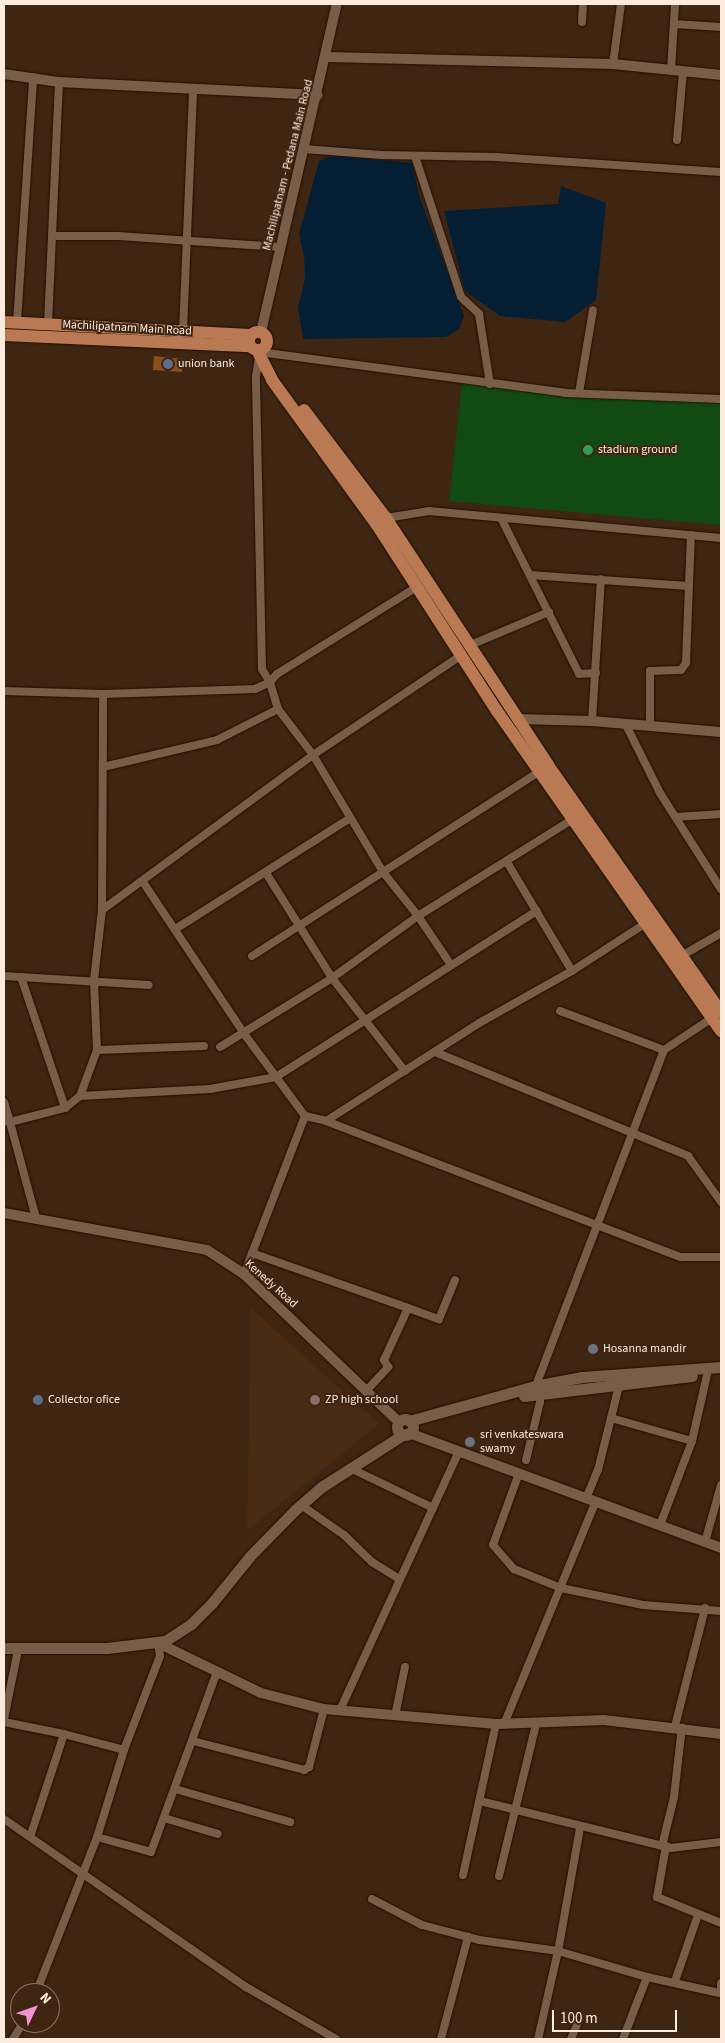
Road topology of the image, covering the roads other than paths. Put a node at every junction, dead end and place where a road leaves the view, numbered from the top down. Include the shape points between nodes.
1 (337, 4) edge
2 (583, 4) edge
3 (621, 4) edge
4 (675, 4) edge
5 (582, 22) dead end
6 (674, 24) junction
7 (721, 26) edge
8 (328, 57) junction
9 (613, 64) junction
10 (671, 70) junction
11 (683, 71) junction
12 (4, 74) edge
13 (721, 75) edge
14 (33, 78) junction
15 (59, 82) junction
16 (194, 88) junction
17 (318, 95) junction
18 (677, 140) dead end
19 (304, 149) junction
20 (415, 156) junction
21 (721, 172) edge
22 (52, 236) junction
23 (188, 242) junction
24 (280, 247) junction
25 (593, 310) dead end
26 (10, 322) edge
27 (48, 324) junction
28 (183, 331) junction
29 (110, 333) junction
30 (4, 335) edge
31 (258, 346) junction
32 (490, 384) junction
33 (579, 394) junction
34 (721, 399) edge
35 (386, 518) junction
36 (501, 518) junction
37 (691, 535) junction
38 (721, 538) edge
39 (530, 575) junction
40 (601, 579) junction
41 (688, 586) junction
42 (417, 588) junction
43 (549, 612) junction
44 (465, 651) junction
45 (596, 673) junction
46 (270, 682) junction
47 (4, 691) edge
48 (103, 694) junction
49 (278, 709) junction
50 (592, 721) junction
51 (512, 722) junction
52 (626, 725) junction
53 (650, 726) junction
54 (721, 732) edge
55 (313, 755) junction
56 (103, 767) junction
57 (539, 772) junction
58 (721, 814) edge
59 (577, 817) junction
60 (676, 817) junction
61 (349, 819) junction
62 (507, 862) junction
63 (383, 872) junction
64 (266, 873) junction
65 (143, 882) junction
66 (721, 889) edge
67 (102, 910) junction
68 (537, 911) junction
69 (418, 916) junction
70 (646, 923) junction
71 (300, 925) junction
72 (177, 928) junction
73 (721, 933) edge
74 (683, 955) junction
75 (252, 956) dead end
76 (451, 965) junction
77 (572, 971) junction
78 (4, 976) edge
79 (21, 977) junction
80 (332, 978) junction
81 (94, 980) junction
82 (149, 985) dead end
83 (560, 1011) dead end
84 (717, 1015) edge
85 (367, 1019) junction
86 (721, 1031) edge
87 (245, 1035) junction
88 (204, 1046) dead end
89 (220, 1046) dead end
90 (97, 1050) junction
91 (664, 1050) junction
92 (435, 1052) junction
93 (405, 1071) junction
94 (276, 1077) junction
95 (80, 1096) junction
96 (4, 1102) edge
97 (65, 1108) junction
98 (305, 1116) junction
99 (7, 1121) edge
100 (326, 1121) junction
101 (633, 1134) junction
102 (721, 1202) edge
103 (4, 1213) edge
104 (36, 1218) junction
105 (597, 1224) junction
106 (252, 1252) junction
107 (721, 1256) edge
108 (244, 1274) junction
109 (455, 1280) dead end
110 (408, 1308) junction
111 (721, 1367) edge
112 (721, 1374) edge
113 (706, 1375) junction
114 (620, 1382) junction
115 (539, 1389) junction
116 (366, 1391) junction
117 (611, 1418) junction
118 (407, 1427) junction
119 (692, 1441) junction
120 (458, 1454) junction
121 (526, 1460) dead end
122 (350, 1468) junction
123 (518, 1476) junction
124 (721, 1485) edge
125 (590, 1501) junction
126 (301, 1505) junction
127 (433, 1508) junction
128 (660, 1525) junction
129 (705, 1542) junction
130 (721, 1548) edge
131 (398, 1578) junction
132 (561, 1588) junction
133 (705, 1608) junction
134 (721, 1611) edge
135 (158, 1643) junction
136 (4, 1648) edge
137 (18, 1650) junction
138 (405, 1667) dead end
139 (216, 1674) junction
140 (324, 1709) junction
141 (340, 1710) junction
142 (395, 1716) junction
143 (4, 1720) edge
144 (500, 1724) junction
145 (536, 1724) junction
146 (678, 1727) junction
147 (64, 1734) junction
148 (721, 1734) edge
149 (192, 1741) junction
150 (124, 1750) junction
151 (175, 1789) junction
152 (480, 1801) junction
153 (516, 1810) junction
154 (164, 1818) junction
155 (4, 1819) edge
156 (290, 1822) dead end
157 (580, 1828) junction
158 (31, 1834) junction
159 (218, 1834) dead end
160 (96, 1837) junction
161 (721, 1842) edge
162 (664, 1846) junction
163 (85, 1873) junction
164 (463, 1875) dead end
165 (499, 1876) dead end
166 (372, 1899) dead end
167 (698, 1915) junction
168 (721, 1923) edge
169 (468, 1937) junction
170 (558, 1951) junction
171 (647, 1977) junction
172 (675, 1981) junction
173 (40, 1983) edge
174 (721, 1983) edge
175 (720, 1993) edge
176 (577, 2024) dead end
177 (336, 2039) edge
178 (441, 2039) edge
179 (538, 2039) edge
180 (571, 2039) edge
181 (623, 2039) edge

1 - 8 street, Machilipatnam - Pedana Main Road
2 - 5 street
3 - 9 street
4 - 6 street
6 - 7 street
6 - 10 street
8 - 9 street
8 - 17 street, Machilipatnam - Pedana Main Road
9 - 10 street
10 - 11 street
11 - 13 street
11 - 18 street
12 - 14 street
14 - 15 street
14 - 26 street
15 - 16 street
15 - 22 street
16 - 17 street
16 - 23 street
17 - 19 street, Machilipatnam - Pedana Main Road
19 - 20 street
19 - 24 street, Machilipatnam - Pedana Main Road
20 - 21 street via 496,156
20 - 32 street via 462,297 479,314
22 - 23 street
22 - 27 street
23 - 24 street
23 - 28 street
24 - 31 street, Machilipatnam - Pedana Main Road
25 - 33 street
26 - 27 main road, Machilipatnam Main Road
27 - 29 main road, Machilipatnam Main Road
28 - 29 main road, Machilipatnam Main Road
28 - 31 main road, Machilipatnam Main Road
29 - 30 main road, Machilipatnam Main Road
29 - 31 main road, Machilipatnam Main Road
31 - 32 street
31 - 35 main road
31 - 42 main road via 272,380 377,524
31 - 46 street via 262,669
32 - 33 street
33 - 34 street
35 - 36 street via 429,511
35 - 44 main road
36 - 37 street
36 - 39 street
37 - 38 street
37 - 41 street
39 - 40 street
39 - 43 street
40 - 41 street
40 - 45 street
41 - 53 street via 686,663 681,670 650,671
42 - 44 main road
42 - 46 street
43 - 44 street
43 - 45 street via 579,674
44 - 51 main road
44 - 55 street
45 - 50 street
46 - 48 street via 255,689
46 - 49 street
47 - 48 street
48 - 56 street
49 - 55 street
49 - 56 street via 217,740
50 - 51 street
50 - 52 street
51 - 57 main road
51 - 59 main road
52 - 53 street
52 - 60 street
53 - 54 street
55 - 61 street
55 - 65 street
56 - 67 street
57 - 59 main road
57 - 63 street
58 - 60 street
59 - 62 street
59 - 70 main road
59 - 74 main road
60 - 66 street
61 - 63 street
61 - 64 street
62 - 68 street
62 - 69 street
63 - 69 street
63 - 71 street
64 - 71 street
64 - 72 street
65 - 67 street
65 - 72 street
67 - 81 street
68 - 76 street
68 - 77 street
69 - 76 street
69 - 80 street
70 - 77 street
70 - 84 main road
71 - 75 street
71 - 80 street
72 - 87 street
73 - 74 street
74 - 84 main road
76 - 85 street
77 - 92 street
78 - 79 street
79 - 81 street
79 - 97 street
80 - 85 street
80 - 87 street
81 - 82 street
81 - 90 street
83 - 91 street
84 - 86 main road
84 - 91 street
85 - 93 street
85 - 94 street
87 - 89 street
87 - 94 street
88 - 90 street
90 - 95 street
91 - 101 street
92 - 93 street
92 - 101 street
93 - 100 street
94 - 95 street via 210,1089
94 - 98 street
95 - 97 street
96 - 99 street
97 - 99 street
98 - 100 street
98 - 106 street
99 - 104 street
100 - 105 street
101 - 102 street via 688,1156
101 - 105 street
103 - 104 street, Kenedy Road
104 - 108 street, Kenedy Road via 207,1250
105 - 107 street via 681,1257
105 - 115 street
106 - 108 street
106 - 110 street
108 - 116 street, Kenedy Road
109 - 110 street via 439,1319
110 - 116 street via 384,1360 388,1367
111 - 115 main road via 592,1376
112 - 113 main road
113 - 114 main road
113 - 119 street
114 - 115 main road
114 - 117 street
115 - 118 main road
115 - 121 street
116 - 118 street, Kenedy Road
117 - 119 street
117 - 125 street
118 - 120 street
118 - 122 main road
119 - 128 street
120 - 123 street
120 - 127 street
122 - 126 main road
122 - 127 street
123 - 125 street
123 - 132 street via 493,1545 514,1569
124 - 129 street
125 - 128 street
125 - 132 street
126 - 131 street via 344,1535 372,1562
126 - 135 main road via 196,1619
127 - 131 street
128 - 129 street
129 - 130 street
131 - 141 street
132 - 133 street via 643,1606
132 - 144 street
133 - 134 street
133 - 146 street
135 - 137 main road
135 - 139 street
135 - 150 street via 160,1656
136 - 137 main road
137 - 143 street
138 - 142 street
139 - 140 street via 260,1693
139 - 149 street
140 - 141 street
140 - 149 street via 310,1767 304,1770
141 - 142 street
142 - 144 street
143 - 147 street
144 - 145 street
144 - 152 street
145 - 146 street via 604,1720
145 - 153 street
146 - 148 street
146 - 162 street via 674,1797
147 - 150 street
147 - 158 street
149 - 151 street
150 - 160 street
151 - 154 street
151 - 156 street
152 - 153 street
152 - 164 street
153 - 157 street
153 - 165 street
154 - 159 street
154 - 160 street via 151,1852
155 - 158 street
157 - 162 street
157 - 170 street
158 - 163 street
160 - 163 street
161 - 162 street
162 - 167 street via 657,1897
163 - 173 street
163 - 177 street via 246,1987
166 - 169 street via 422,1925
167 - 168 street
167 - 172 street
169 - 170 street
169 - 178 street
170 - 171 street
170 - 179 street
171 - 172 street
171 - 181 street
172 - 175 street
174 - 175 street
176 - 180 street

